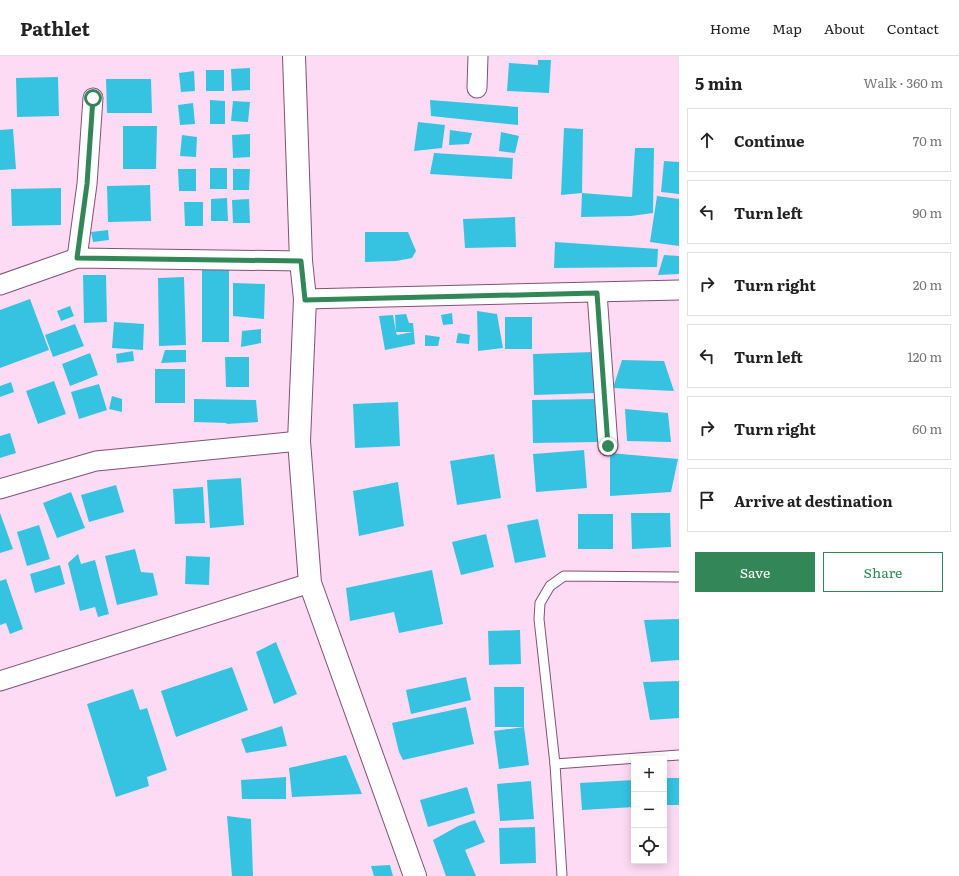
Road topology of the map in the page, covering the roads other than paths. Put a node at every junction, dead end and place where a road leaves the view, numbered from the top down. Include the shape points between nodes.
1 (294, 56) edge
2 (478, 56) edge
3 (476, 88) dead end
4 (93, 98) dead end
5 (77, 258) junction
6 (301, 261) junction
7 (0, 286) edge
8 (679, 290) edge
9 (597, 293) junction
10 (305, 300) junction
11 (299, 441) junction
12 (608, 446) dead end
13 (0, 489) edge
14 (679, 577) edge
15 (310, 583) junction
16 (0, 681) edge
17 (679, 755) edge
18 (555, 764) junction
19 (415, 876) edge
20 (562, 876) edge

1 - 6 main road
2 - 3 street
4 - 5 street via 87,184
5 - 6 street
5 - 7 street
6 - 10 main road
8 - 9 street
9 - 10 street
9 - 12 street
10 - 11 main road
11 - 13 street via 96,461
11 - 15 main road
14 - 18 lane via 564,576 550,586 540,603 539,619
15 - 16 street
15 - 19 main road
17 - 18 lane
18 - 20 lane

